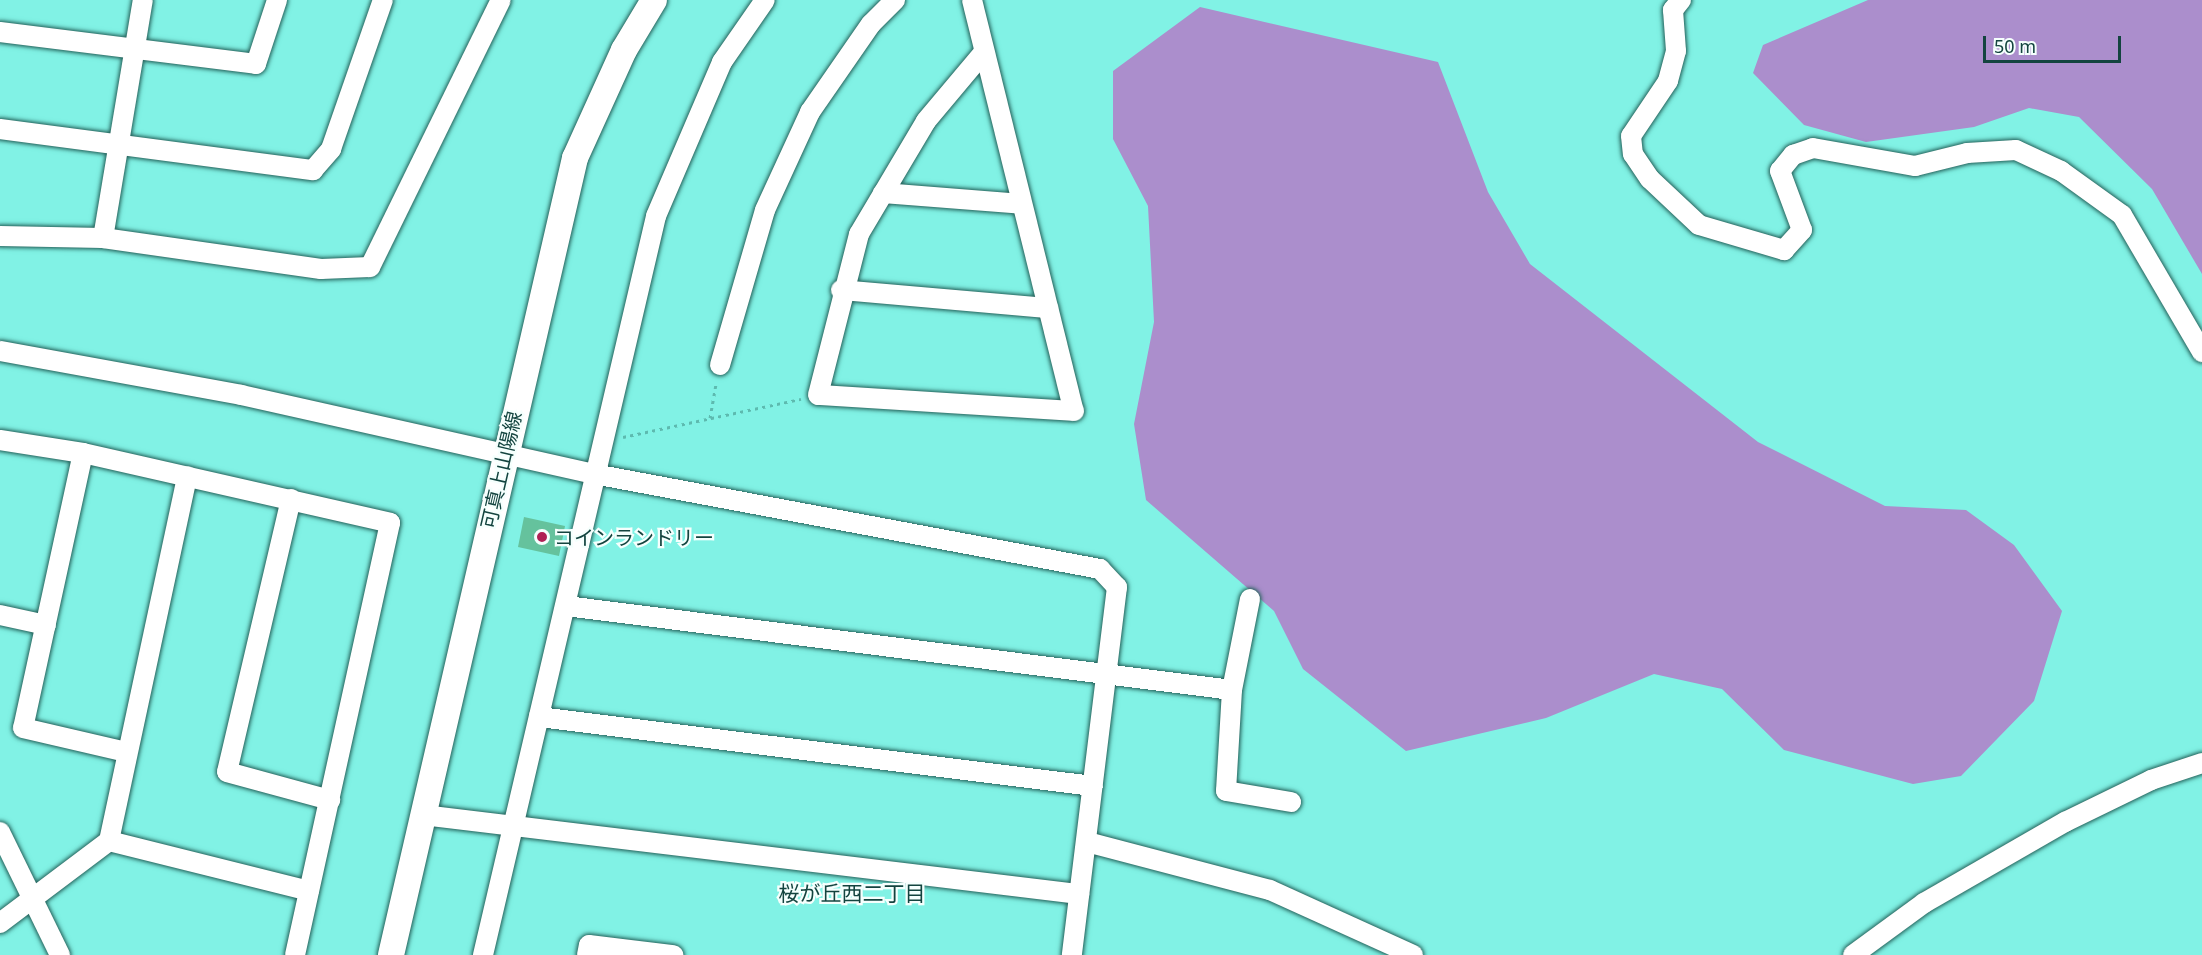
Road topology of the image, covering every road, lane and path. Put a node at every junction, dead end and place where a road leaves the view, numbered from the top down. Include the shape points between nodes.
1 (143, 0) edge
2 (277, 0) edge
3 (383, 0) edge
4 (501, 0) edge
5 (654, 0) edge
6 (765, 0) edge
7 (895, 0) edge
8 (972, 0) edge
9 (1681, 0) edge
10 (0, 32) edge
11 (136, 50) junction
12 (984, 52) junction
13 (0, 129) edge
14 (120, 144) junction
15 (883, 193) junction
16 (1022, 204) junction
17 (0, 236) edge
18 (103, 238) junction
19 (841, 290) junction
20 (1048, 308) junction
21 (0, 351) edge
22 (2202, 352) edge
23 (720, 364) joint
24 (818, 395) junction
25 (710, 418) junction
26 (0, 440) edge
27 (602, 442) junction
28 (83, 453) junction
29 (504, 455) junction
30 (594, 474) junction
31 (187, 477) junction
32 (291, 499) junction
33 (1250, 598) dead end
34 (566, 606) junction
35 (0, 615) edge
36 (46, 625) junction
37 (1108, 675) junction
38 (1232, 690) junction
39 (540, 717) junction
40 (126, 752) junction
41 (2202, 763) edge
42 (1093, 786) junction
43 (330, 800) junction
44 (1291, 802) dead end
45 (423, 815) junction
46 (513, 826) junction
47 (0, 832) edge
48 (109, 841) junction
49 (1087, 842) junction
50 (309, 891) junction
51 (1079, 894) junction
52 (33, 898) junction
53 (0, 923) edge
54 (60, 955) edge
55 (295, 955) edge
56 (391, 955) edge
57 (483, 955) edge
58 (587, 955) edge
59 (673, 955) edge
60 (1072, 955) edge
61 (1413, 955) edge
62 (1853, 955) edge

1 - 11 street
2 - 11 street via 256,64
3 - 14 street via 331,149 313,170
4 - 18 street via 370,267 321,269
5 - 29 main road, 可真上山陽線 via 624,50 575,158
6 - 27 street via 722,62 656,216
7 - 23 street via 871,24 810,112 765,210
8 - 12 street
9 - 22 street via 1673,10 1676,51 1668,81 1631,136 1633,153 1650,179 1699,225 1785,250 1802,230 1780,171 1793,155 1813,148 1915,166 1967,153 2016,150 2061,171 2122,215
10 - 11 street
11 - 14 street
12 - 15 street via 926,121
12 - 16 street
13 - 14 street
14 - 18 street
15 - 16 street
15 - 19 street via 859,234
16 - 20 street
17 - 18 street
19 - 20 street
19 - 24 street
20 - 24 street via 1074,411
21 - 29 street via 241,394
23 - 25 path
24 - 25 path
25 - 27 path
26 - 28 street
27 - 30 street
28 - 31 street
28 - 36 street
29 - 30 street
29 - 45 main road, 可真上山陽線
30 - 34 street
30 - 37 street via 1100,569 1117,587
31 - 32 street
31 - 40 street
32 - 43 street via 390,523
32 - 43 street via 227,772
33 - 38 street
34 - 37 street
34 - 39 street
35 - 36 street
36 - 40 street via 23,728
37 - 38 street
37 - 42 street
38 - 44 street via 1226,790
39 - 42 street
39 - 46 street
40 - 48 street
41 - 62 street via 2151,780 2065,822 1924,903
42 - 49 street
43 - 50 street
45 - 46 street
45 - 56 main road, 可真上山陽線
46 - 51 street
46 - 57 street
47 - 52 street
48 - 50 street
48 - 52 street
49 - 51 street
49 - 61 street via 1270,890
50 - 55 street
51 - 60 street
52 - 53 street
52 - 54 street
58 - 59 street via 590,945

